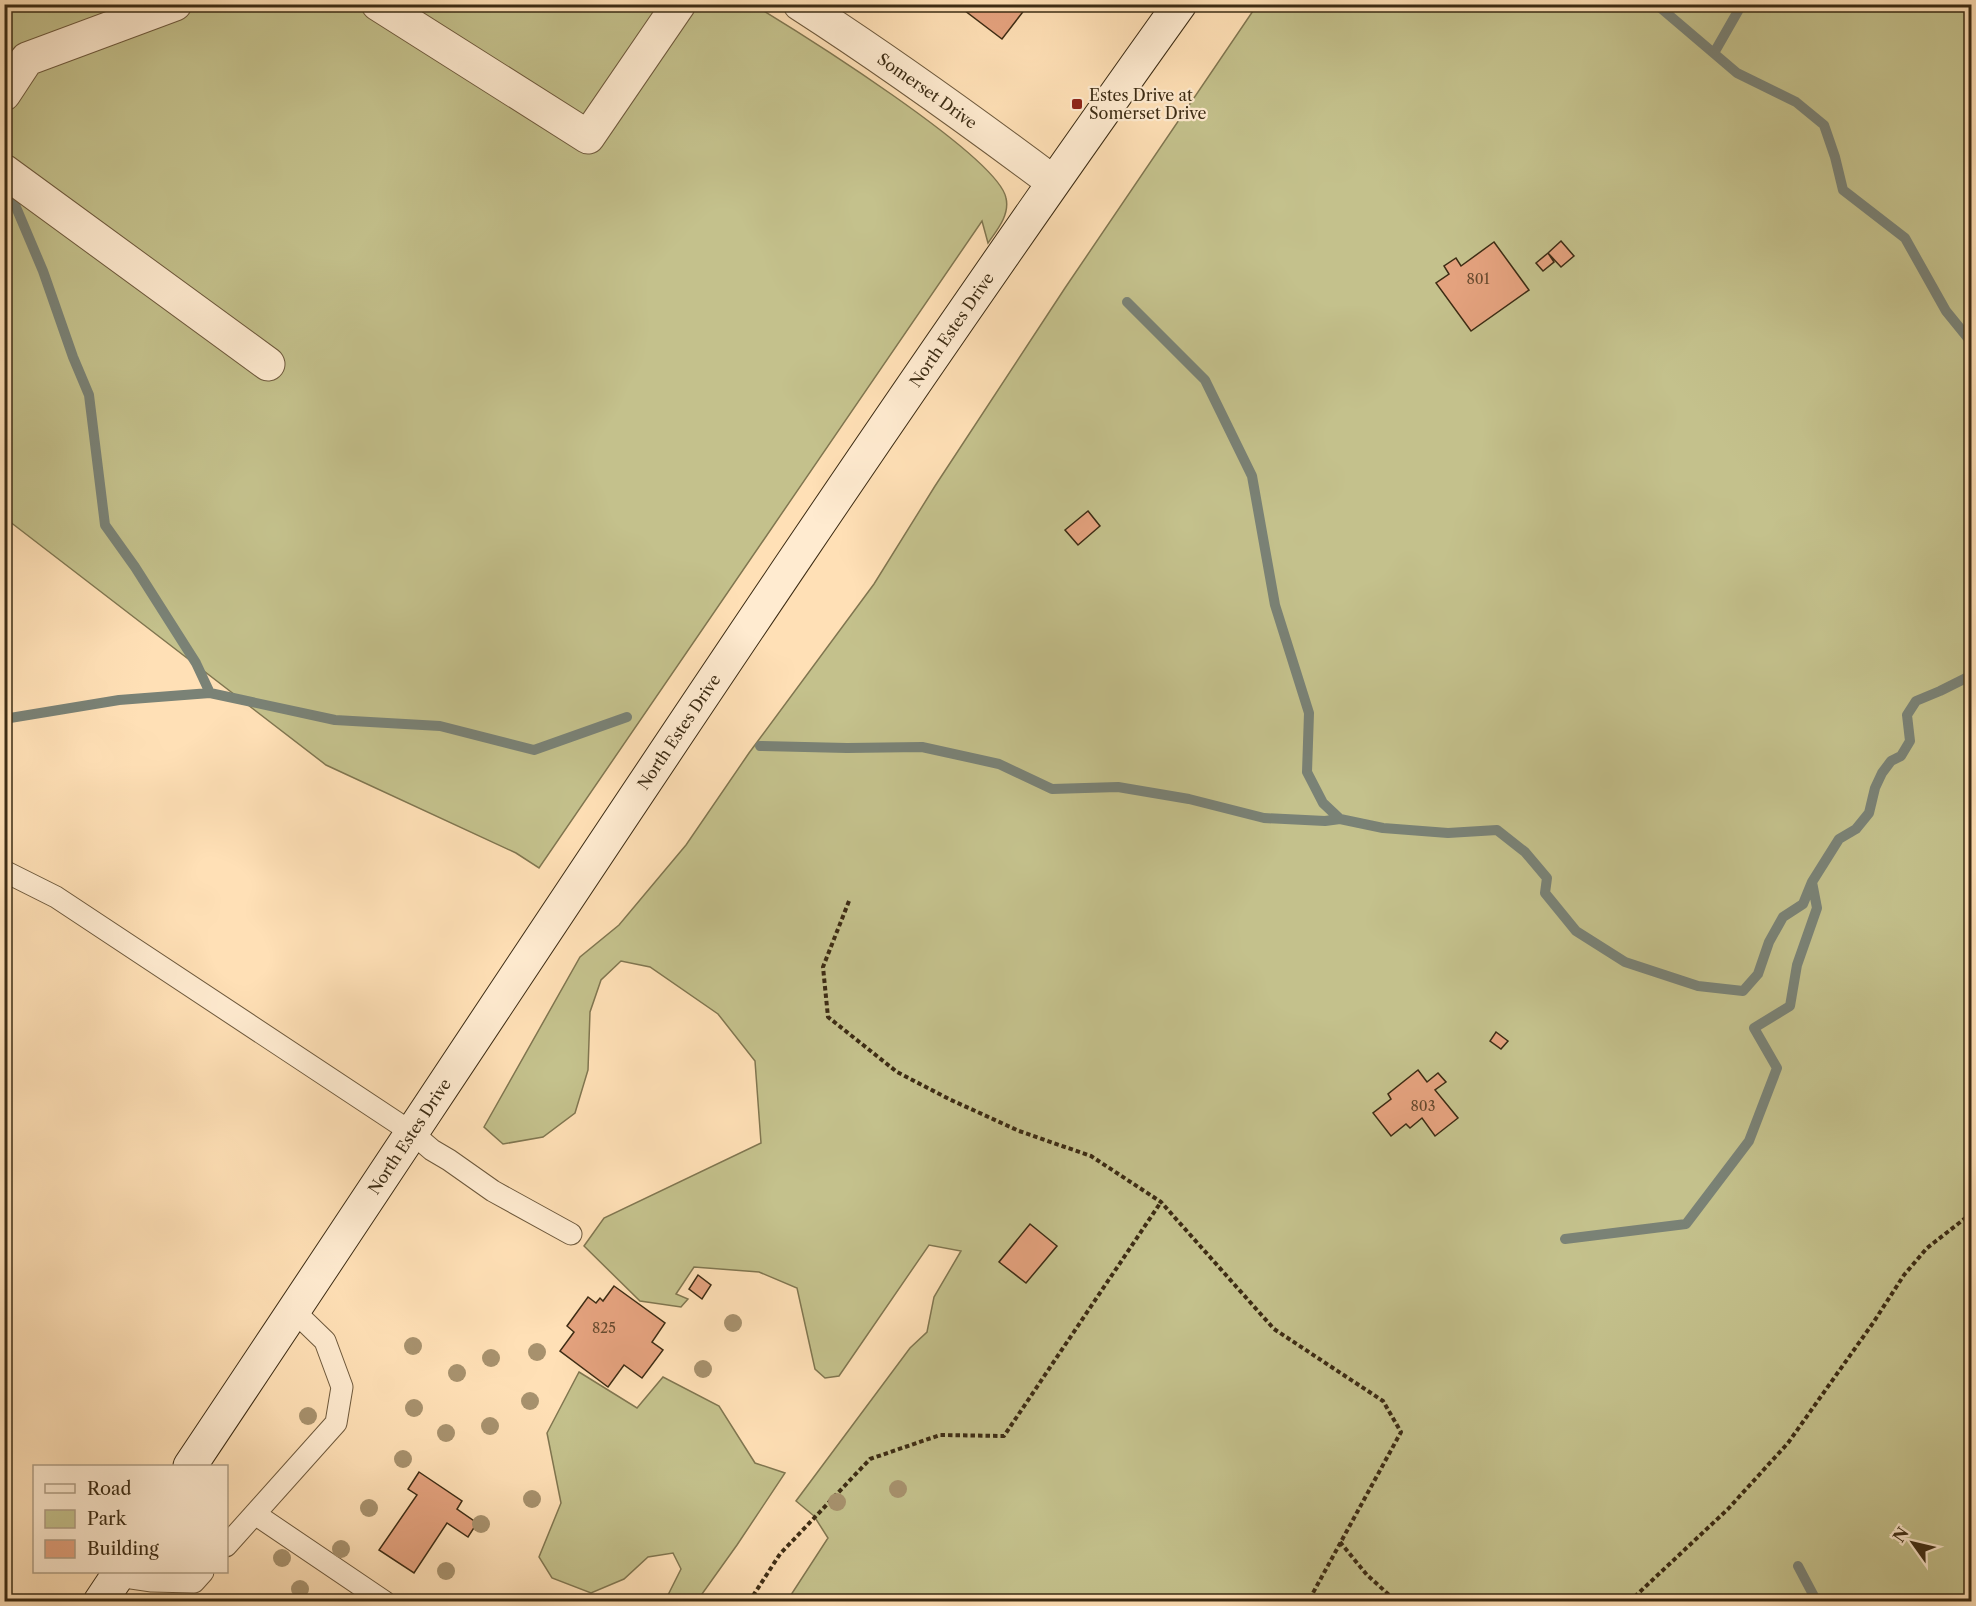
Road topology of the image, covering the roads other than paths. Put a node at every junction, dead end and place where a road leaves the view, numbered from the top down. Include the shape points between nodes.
1 (176, 4) edge
2 (378, 4) edge
3 (680, 4) edge
4 (800, 4) edge
5 (1180, 4) edge
6 (4, 94) edge
7 (4, 171) edge
8 (1053, 182) junction
9 (268, 364) dead end
10 (4, 871) edge
11 (411, 1132) junction
12 (571, 1234) dead end
13 (294, 1311) junction
14 (191, 1465) edge
15 (255, 1514) junction
16 (228, 1544) edge
17 (202, 1573) edge
18 (113, 1583) edge
19 (385, 1602) edge

1 - 6 main road via 27,59
2 - 3 main road via 588,136
4 - 8 main road, Somerset Drive via 962,114
5 - 8 main road, North Estes Drive
7 - 9 main road
8 - 11 main road, North Estes Drive
10 - 11 lane via 56,897
11 - 12 lane via 493,1191
11 - 13 main road, North Estes Drive
13 - 14 main road, North Estes Drive
13 - 15 lane via 325,1341 342,1387 336,1422
15 - 16 lane
15 - 19 lane
17 - 18 lane via 194,1582

